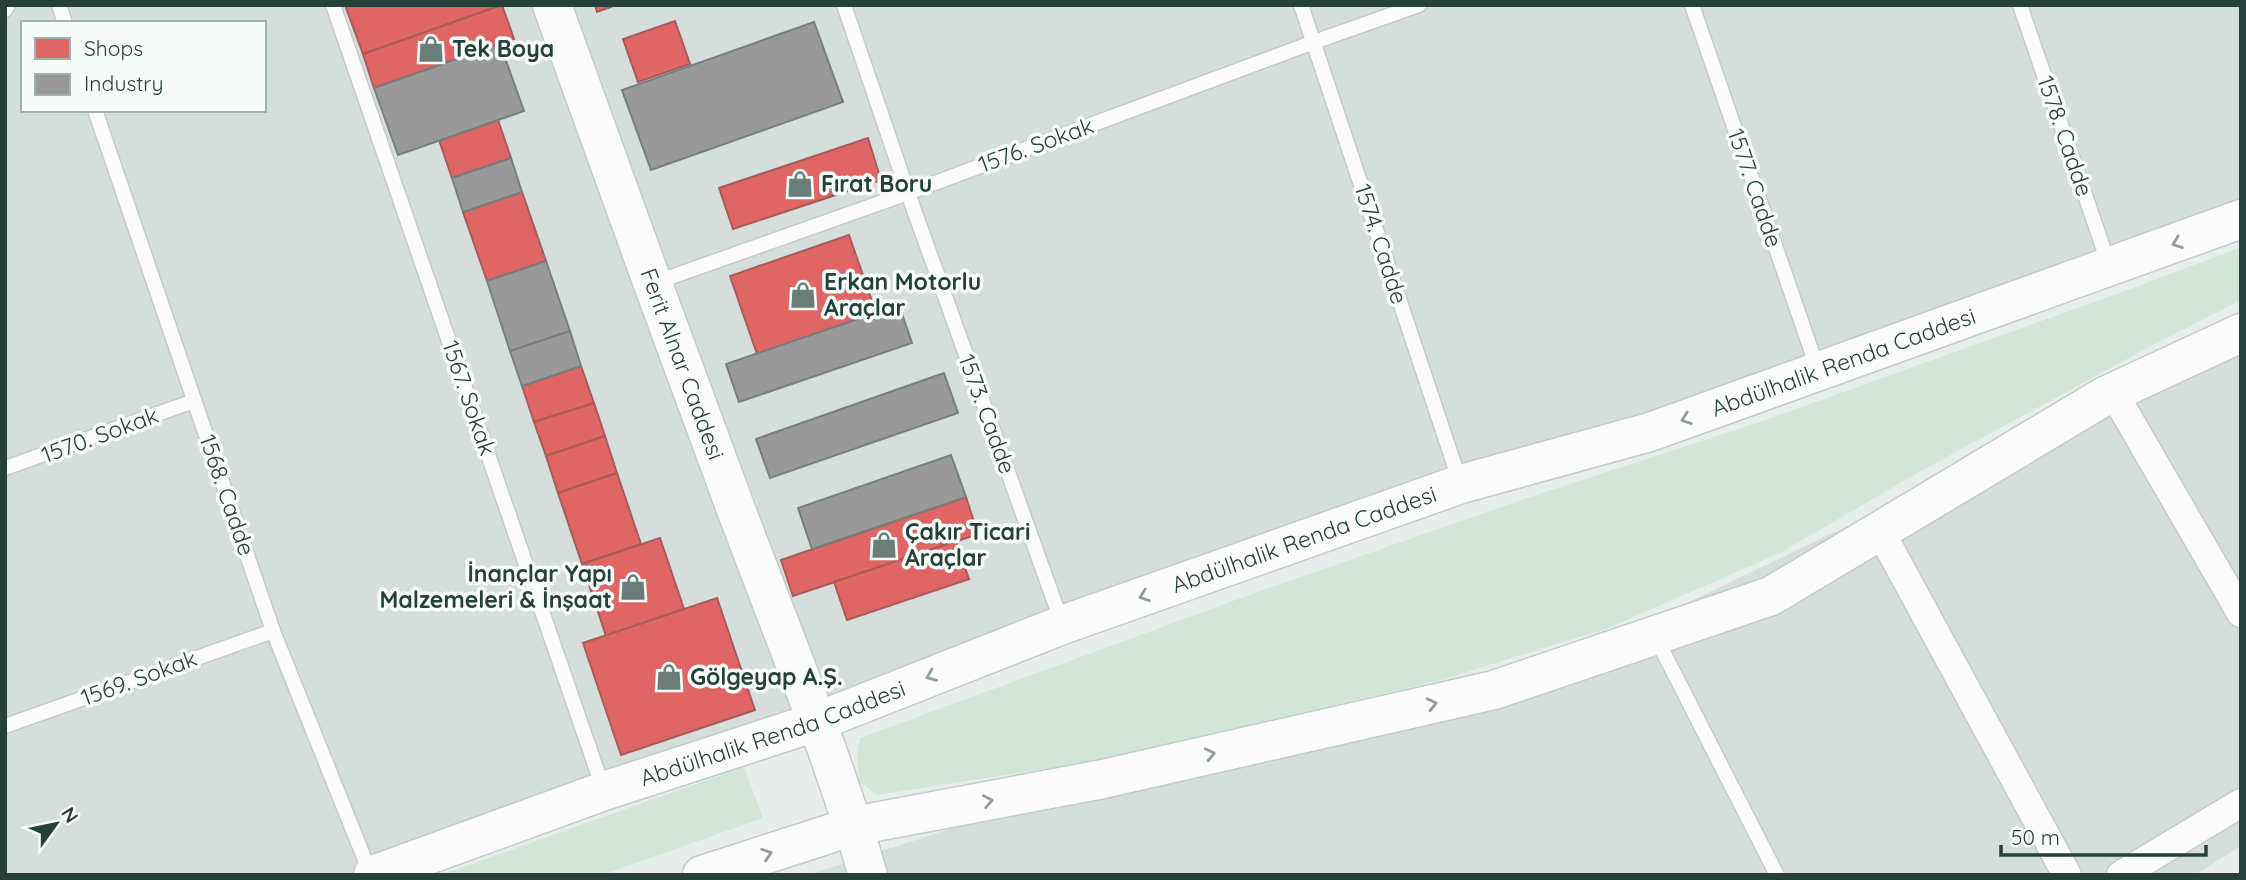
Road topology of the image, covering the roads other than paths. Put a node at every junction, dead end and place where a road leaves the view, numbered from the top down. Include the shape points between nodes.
1 (8, 5) edge
2 (333, 5) edge
3 (552, 5) edge
4 (844, 5) edge
5 (1301, 5) edge
6 (1419, 5) edge
7 (1692, 5) edge
8 (2020, 5) edge
9 (5, 10) edge
10 (1314, 42) junction
11 (96, 112) edge
12 (908, 193) junction
13 (2241, 219) edge
14 (2109, 267) junction
15 (652, 284) junction
16 (2241, 333) edge
17 (1818, 371) junction
18 (2113, 392) junction
19 (194, 401) junction
20 (5, 468) edge
21 (1461, 484) junction
22 (1880, 531) junction
23 (2241, 613) edge
24 (1062, 625) junction
25 (273, 631) junction
26 (1655, 636) junction
27 (816, 722) junction
28 (5, 726) edge
29 (604, 791) junction
30 (2241, 803) edge
31 (854, 826) junction
32 (372, 875) edge
33 (702, 875) edge
34 (868, 875) edge
35 (1777, 875) edge
36 (2067, 875) edge
37 (2121, 875) edge

1 - 9 lane
2 - 29 lane, 1567. Sokak
3 - 15 main road, Ferit Alnar Caddesi
4 - 12 lane, 1573. Cadde
5 - 10 lane, 1574. Cadde
6 - 10 lane, 1576. Sokak
7 - 17 lane, 1577. Cadde
8 - 14 lane, 1578. Cadde
10 - 12 lane, 1576. Sokak
10 - 21 lane, 1574. Cadde
11 - 19 lane, 1568. Cadde
12 - 15 lane, 1576. Sokak
12 - 24 lane, 1573. Cadde
13 -> 14 main road, Abdülhalik Renda Caddesi
14 - 17 main road, Abdülhalik Renda Caddesi
15 - 27 main road, Ferit Alnar Caddesi
16 - 18 main road
17 -> 21 main road, Abdülhalik Renda Caddesi via 1650,432
18 - 22 main road
18 - 23 street
19 - 20 lane, 1570. Sokak
19 - 25 lane, 1568. Cadde
21 -> 24 main road, Abdülhalik Renda Caddesi
22 - 26 main road via 1771,596
22 - 36 street
24 -> 27 main road, Abdülhalik Renda Caddesi
25 - 28 lane, 1569. Sokak
25 - 32 lane, 1568. Cadde
31 -> 26 main road via 1103,779 1494,691
26 - 35 lane
27 - 29 main road, Abdülhalik Renda Caddesi
27 - 31 main road, Ferit Alnar Caddesi
29 - 32 main road, Abdülhalik Renda Caddesi
30 - 37 street
33 -> 31 main road
31 - 34 main road, Ferit Alnar Caddesi

